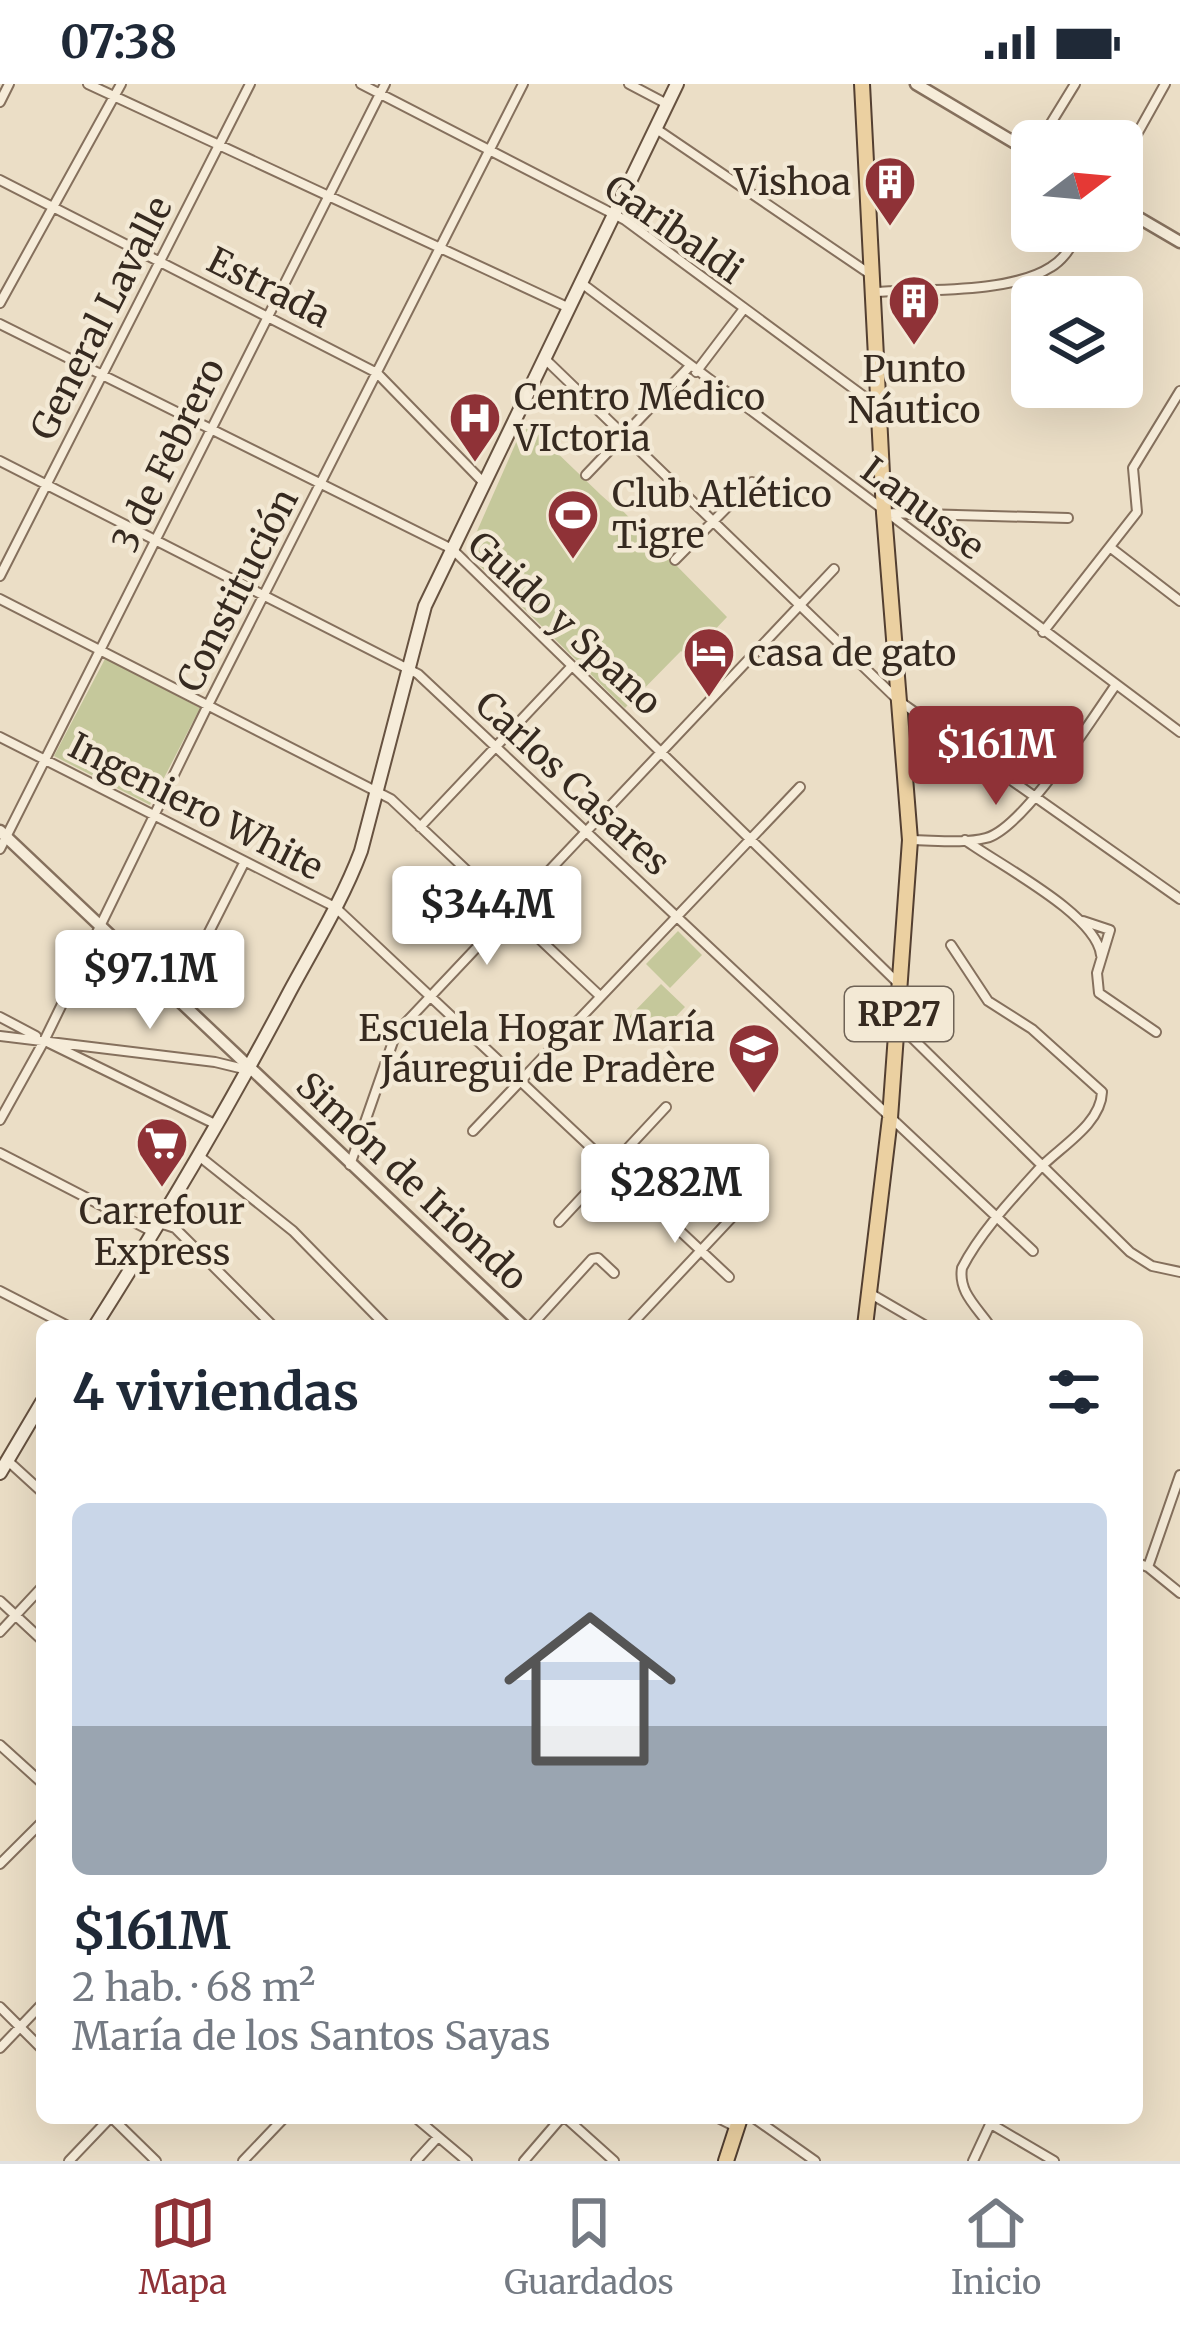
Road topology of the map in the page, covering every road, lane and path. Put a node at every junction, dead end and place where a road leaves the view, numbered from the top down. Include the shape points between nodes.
1 (9, 84) edge
2 (88, 84) edge
3 (121, 84) edge
4 (250, 84) edge
5 (361, 84) edge
6 (524, 84) edge
7 (628, 84) edge
8 (677, 84) edge
9 (862, 84) edge
10 (1075, 84) edge
11 (1165, 84) edge
12 (920, 85) edge
13 (382, 89) edge
14 (115, 97) junction
15 (0, 102) edge
16 (667, 104) junction
17 (1053, 120) edge
18 (1143, 123) edge
19 (656, 128) junction
20 (1011, 140) edge
21 (219, 145) junction
22 (489, 150) junction
23 (0, 181) edge
24 (328, 196) junction
25 (52, 207) junction
26 (613, 214) junction
27 (1143, 220) edge
28 (1180, 242) edge
29 (441, 248) junction
30 (1066, 252) edge
31 (160, 261) junction
32 (872, 274) junction
33 (579, 281) junction
34 (873, 292) junction
35 (0, 303) edge
36 (567, 307) junction
37 (743, 310) junction
38 (268, 316) junction
39 (0, 324) edge
40 (543, 357) junction
41 (693, 369) junction
42 (376, 373) junction
43 (102, 374) junction
44 (1180, 391) edge
45 (880, 409) junction
46 (211, 428) junction
47 (625, 436) junction
48 (0, 461) edge
49 (586, 475) dead end
50 (752, 482) dead end
51 (484, 483) junction
52 (47, 485) junction
53 (321, 485) junction
54 (884, 513) junction
55 (1068, 518) dead end
56 (713, 522) junction
57 (156, 539) junction
58 (1111, 548) junction
59 (452, 549) junction
60 (675, 560) dead end
61 (834, 569) dead end
62 (0, 576) edge
63 (265, 593) junction
64 (0, 599) edge
65 (1180, 601) edge
66 (800, 607) junction
67 (1043, 632) junction
68 (100, 650) junction
69 (407, 667) junction
70 (571, 667) junction
71 (1115, 686) junction
72 (899, 701) junction
73 (208, 705) junction
74 (1180, 732) edge
75 (0, 736) edge
76 (497, 747) junction
77 (663, 752) junction
78 (44, 759) junction
79 (800, 788) dead end
80 (378, 791) junction
81 (1036, 795) junction
82 (153, 815) junction
83 (421, 827) junction
84 (586, 832) junction
85 (751, 838) junction
86 (2, 839) edge
87 (910, 840) junction
88 (965, 840) junction
89 (244, 863) junction
90 (1180, 898) edge
91 (334, 907) junction
92 (512, 910) junction
93 (675, 916) junction
94 (1083, 921) junction
95 (100, 928) junction
96 (951, 945) dead end
97 (1101, 955) junction
98 (901, 986) junction
99 (430, 995) junction
100 (600, 996) junction
101 (175, 1000) junction
102 (0, 1017) edge
103 (898, 1024) junction
104 (1156, 1032) dead end
105 (0, 1036) edge
106 (44, 1041) junction
107 (249, 1070) junction
108 (522, 1079) junction
109 (666, 1107) dead end
110 (890, 1118) junction
111 (0, 1120) edge
112 (217, 1125) junction
113 (473, 1131) dead end
114 (0, 1153) edge
115 (199, 1156) junction
116 (612, 1164) junction
117 (350, 1166) junction
118 (1041, 1166) junction
119 (752, 1196) dead end
120 (997, 1218) junction
121 (559, 1222) dead end
122 (157, 1228) junction
123 (701, 1249) junction
124 (1034, 1251) dead end
125 (1178, 1269) edge
126 (614, 1273) dead end
127 (729, 1277) dead end
128 (0, 1291) edge
129 (871, 1294) junction
130 (56, 1320) edge
131 (98, 1320) edge
132 (267, 1320) edge
133 (380, 1320) edge
134 (520, 1320) edge
135 (533, 1320) edge
136 (636, 1320) edge
137 (866, 1320) edge
138 (916, 1320) edge
139 (987, 1320) edge
140 (36, 1412) edge
141 (2, 1468) edge
142 (1179, 1482) edge
143 (36, 1488) edge
144 (1143, 1565) edge
145 (1148, 1567) junction
146 (36, 1593) edge
147 (1180, 1593) edge
148 (0, 1601) edge
149 (15, 1616) junction
150 (0, 1631) edge
151 (36, 1635) edge
152 (0, 1745) edge
153 (36, 1772) edge
154 (33, 1775) junction
155 (36, 1778) edge
156 (36, 1828) edge
157 (0, 1864) edge
158 (0, 2007) edge
159 (36, 2010) edge
160 (20, 2027) junction
161 (36, 2043) edge
162 (0, 2048) edge
163 (105, 2124) edge
164 (117, 2124) edge
165 (278, 2124) edge
166 (423, 2124) edge
167 (558, 2124) edge
168 (571, 2124) edge
169 (739, 2124) edge
170 (762, 2124) edge
171 (991, 2124) edge
172 (997, 2124) edge
173 (438, 2137) junction
174 (69, 2161) edge
175 (156, 2161) edge
176 (243, 2161) edge
177 (416, 2161) edge
178 (466, 2161) edge
179 (524, 2161) edge
180 (614, 2161) edge
181 (726, 2161) edge
182 (814, 2161) edge
183 (973, 2161) edge
184 (1054, 2161) edge

1 - 15 street
2 - 14 street
3 - 14 street
4 - 21 street, General Lavalle
5 - 13 street, Garibaldi
6 - 22 street, Constitución
7 - 16 street
8 - 16 main road
9 - 32 main road, RP27
10 - 17 street
11 - 18 street
12 - 20 street
13 - 22 street, Garibaldi
13 - 24 street, 3 de Febrero
14 - 21 street
14 - 25 street
16 - 19 main road
19 - 26 main road
19 - 32 street
21 - 24 street
21 - 31 street, General Lavalle
22 - 26 street, Garibaldi
22 - 29 street, Constitución
23 - 25 street, Estrada
24 - 29 street
24 - 38 street, 3 de Febrero
25 - 31 street, Estrada
25 - 35 street
26 - 33 main road
26 - 37 street, Garibaldi
27 - 28 street
29 - 36 street
29 - 42 street, Constitución
30 - 34 street via 1030,276 987,285
31 - 38 street, Estrada
31 - 43 street, General Lavalle
32 - 34 main road, RP27
33 - 36 main road
33 - 41 street, Lanusse
34 - 45 main road, RP27
36 - 40 main road
37 - 41 street
37 - 45 street, Garibaldi
38 - 42 street, Estrada
38 - 46 street, 3 de Febrero
39 - 43 street, Guido y Spano
40 - 47 street
40 - 51 main road
41 - 47 street
41 - 54 street, Lanusse
42 - 51 street, Estrada
42 - 53 street, Constitución
43 - 46 street, Guido y Spano
43 - 52 street, General Lavalle
44 - 58 street via 1133,468 1137,512
45 - 54 main road, RP27
46 - 53 street, Guido y Spano
46 - 57 street, 3 de Febrero
47 - 49 street
47 - 56 street
48 - 52 street, Carlos Casares
50 - 56 street
51 - 59 main road
52 - 57 street, Carlos Casares
52 - 62 street, General Lavalle
53 - 59 street, Guido y Spano
53 - 63 street, Constitución
54 - 55 street
54 - 67 street, Lanusse
54 - 72 main road, RP27
56 - 60 street
56 - 66 street
57 - 63 street, Carlos Casares
57 - 68 street, 3 de Febrero
58 - 65 street
58 - 67 street
59 - 69 main road
59 - 70 street, Guido y Spano
61 - 66 street
63 - 69 street, Carlos Casares
63 - 73 street, Constitución
64 - 68 street
66 - 72 street
66 - 77 street
67 - 71 street, Lanusse
68 - 73 street
68 - 78 street, 3 de Febrero
69 - 76 street, Carlos Casares
69 - 80 main road
70 - 76 street
70 - 77 street, Guido y Spano
71 - 74 street, Lanusse
71 - 81 street
72 - 81 street
72 - 87 main road, RP27
73 - 80 street
73 - 82 street, Constitución
75 - 78 street, Ingeniero White
76 - 83 street
76 - 84 street, Carlos Casares
77 - 84 street
77 - 85 street, Guido y Spano
78 - 82 street, Ingeniero White
78 - 86 street, 3 de Febrero
79 - 85 street
80 - 83 street
80 - 91 main road via 356,867
81 - 88 street via 1004,830
81 - 90 street
82 - 89 street, Ingeniero White
82 - 95 street, Constitución
83 - 92 street
84 - 92 street
84 - 93 street, Carlos Casares
85 - 93 street
85 - 98 street, Guido y Spano
86 - 95 street, Simón de Iriondo
87 - 88 street
87 - 98 main road, RP27
88 - 94 street
89 - 91 street, Ingeniero White
89 - 101 street
91 - 99 street, Ingeniero White
91 - 107 main road
92 - 99 street
92 - 100 street
93 - 100 street
93 - 110 street, Carlos Casares
94 - 97 street
94 - 97 street via 1110,930
95 - 101 street, Simón de Iriondo
95 - 106 street, Constitución
96 - 118 street via 988,1001 1102,1092 1088,1122
97 - 104 street via 1099,993
98 - 103 main road, RP27
99 - 108 street, Ingeniero White
99 - 117 street via 389,1045
100 - 108 street
101 - 107 street, Simón de Iriondo
102 - 106 street
103 - 110 main road, RP27
103 - 118 street
105 - 106 street
106 - 107 street
106 - 111 street, Constitución
106 - 112 street
107 - 112 main road
107 - 117 street, Simón de Iriondo
108 - 113 street
108 - 116 street, Ingeniero White
109 - 116 street
110 - 120 street, Carlos Casares
110 - 129 main road, RP27
112 - 115 main road
114 - 122 street
115 - 122 main road
115 - 133 street via 293,1231
116 - 121 street
116 - 123 street, Ingeniero White
117 - 134 street, Simón de Iriondo
118 - 120 street
118 - 125 street via 1130,1252
119 - 123 street
120 - 124 street, Carlos Casares
120 - 139 street via 960,1280
122 - 131 main road
122 - 132 street via 175,1228
123 - 127 street, Ingeniero White
123 - 136 street
126 - 135 street via 592,1259
128 - 130 street
129 - 137 main road, RP27
129 - 138 street
140 - 141 main road
141 - 143 street
142 - 145 street
144 - 145 street
145 - 147 street
146 - 149 street
148 - 149 street
149 - 150 street
149 - 151 street
152 - 154 street
153 - 154 street
154 - 155 street
156 - 157 street
158 - 160 street
159 - 160 street
160 - 161 street
160 - 162 street
163 - 174 street
164 - 175 street
165 - 176 street
166 - 173 street
167 - 179 street
168 - 180 street
169 - 181 main road
170 - 182 street
171 - 183 street
172 - 184 street
173 - 177 street
173 - 178 street

